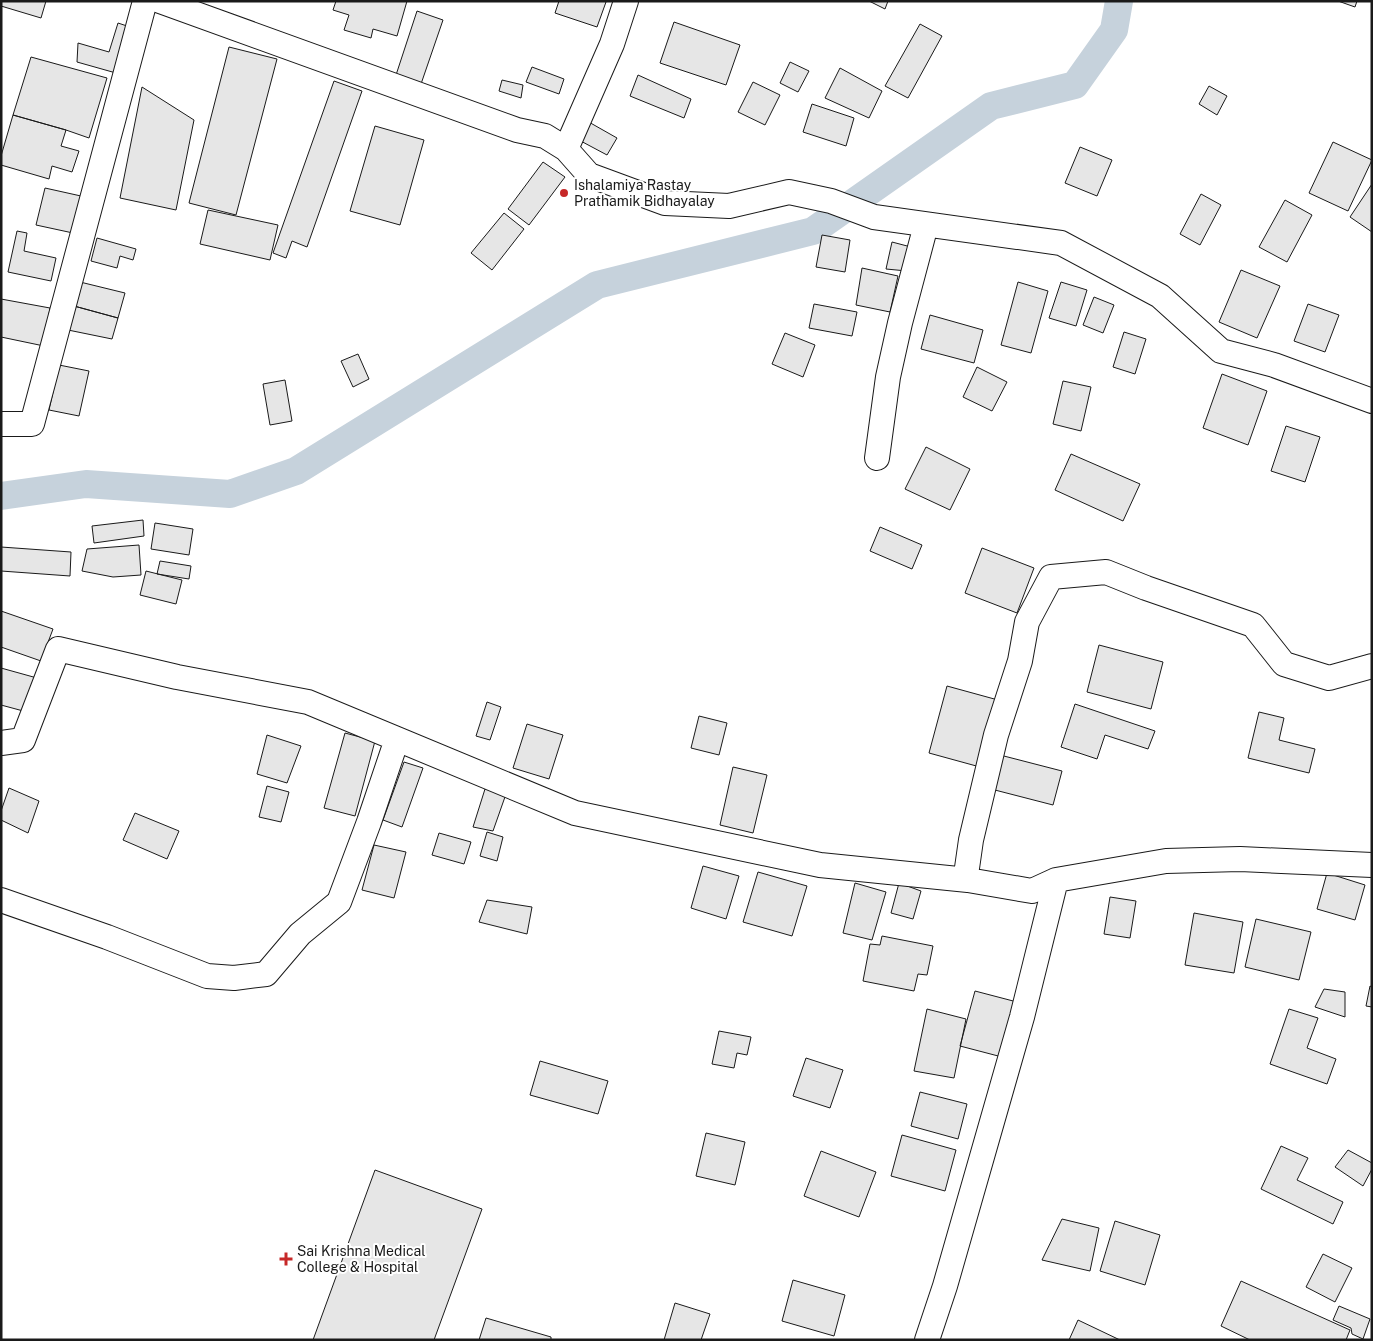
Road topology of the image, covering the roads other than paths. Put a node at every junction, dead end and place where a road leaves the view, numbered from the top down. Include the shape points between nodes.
1 (145, 1) edge
2 (160, 1) edge
3 (626, 1) edge
4 (566, 149) junction
5 (926, 225) junction
6 (1372, 401) edge
7 (1, 424) edge
8 (877, 458) dead end
9 (1372, 666) edge
10 (397, 739) junction
11 (1, 743) edge
12 (1372, 865) edge
13 (968, 880) junction
14 (1056, 880) junction
15 (1, 900) edge
16 (933, 1337) edge

1 - 7 street via 32,424
2 - 4 street via 517,130 545,136
3 - 4 street via 612,44
4 - 5 street via 589,175 666,203 729,206 789,192 831,201 874,217
5 - 6 street via 1061,243 1160,296 1221,352 1274,365
5 - 8 street via 888,377
9 - 13 street via 1329,678 1284,664 1253,625 1106,572 1051,577 1027,622 1020,661 996,735 971,840
10 - 11 street via 308,702 177,677 58,649 23,740
10 - 13 street via 575,813 820,865
10 - 15 street via 339,902 300,934 266,974 234,978 207,976
12 - 14 street via 1240,859 1166,861
13 - 14 street via 1032,891
14 - 16 street via 1022,1017

